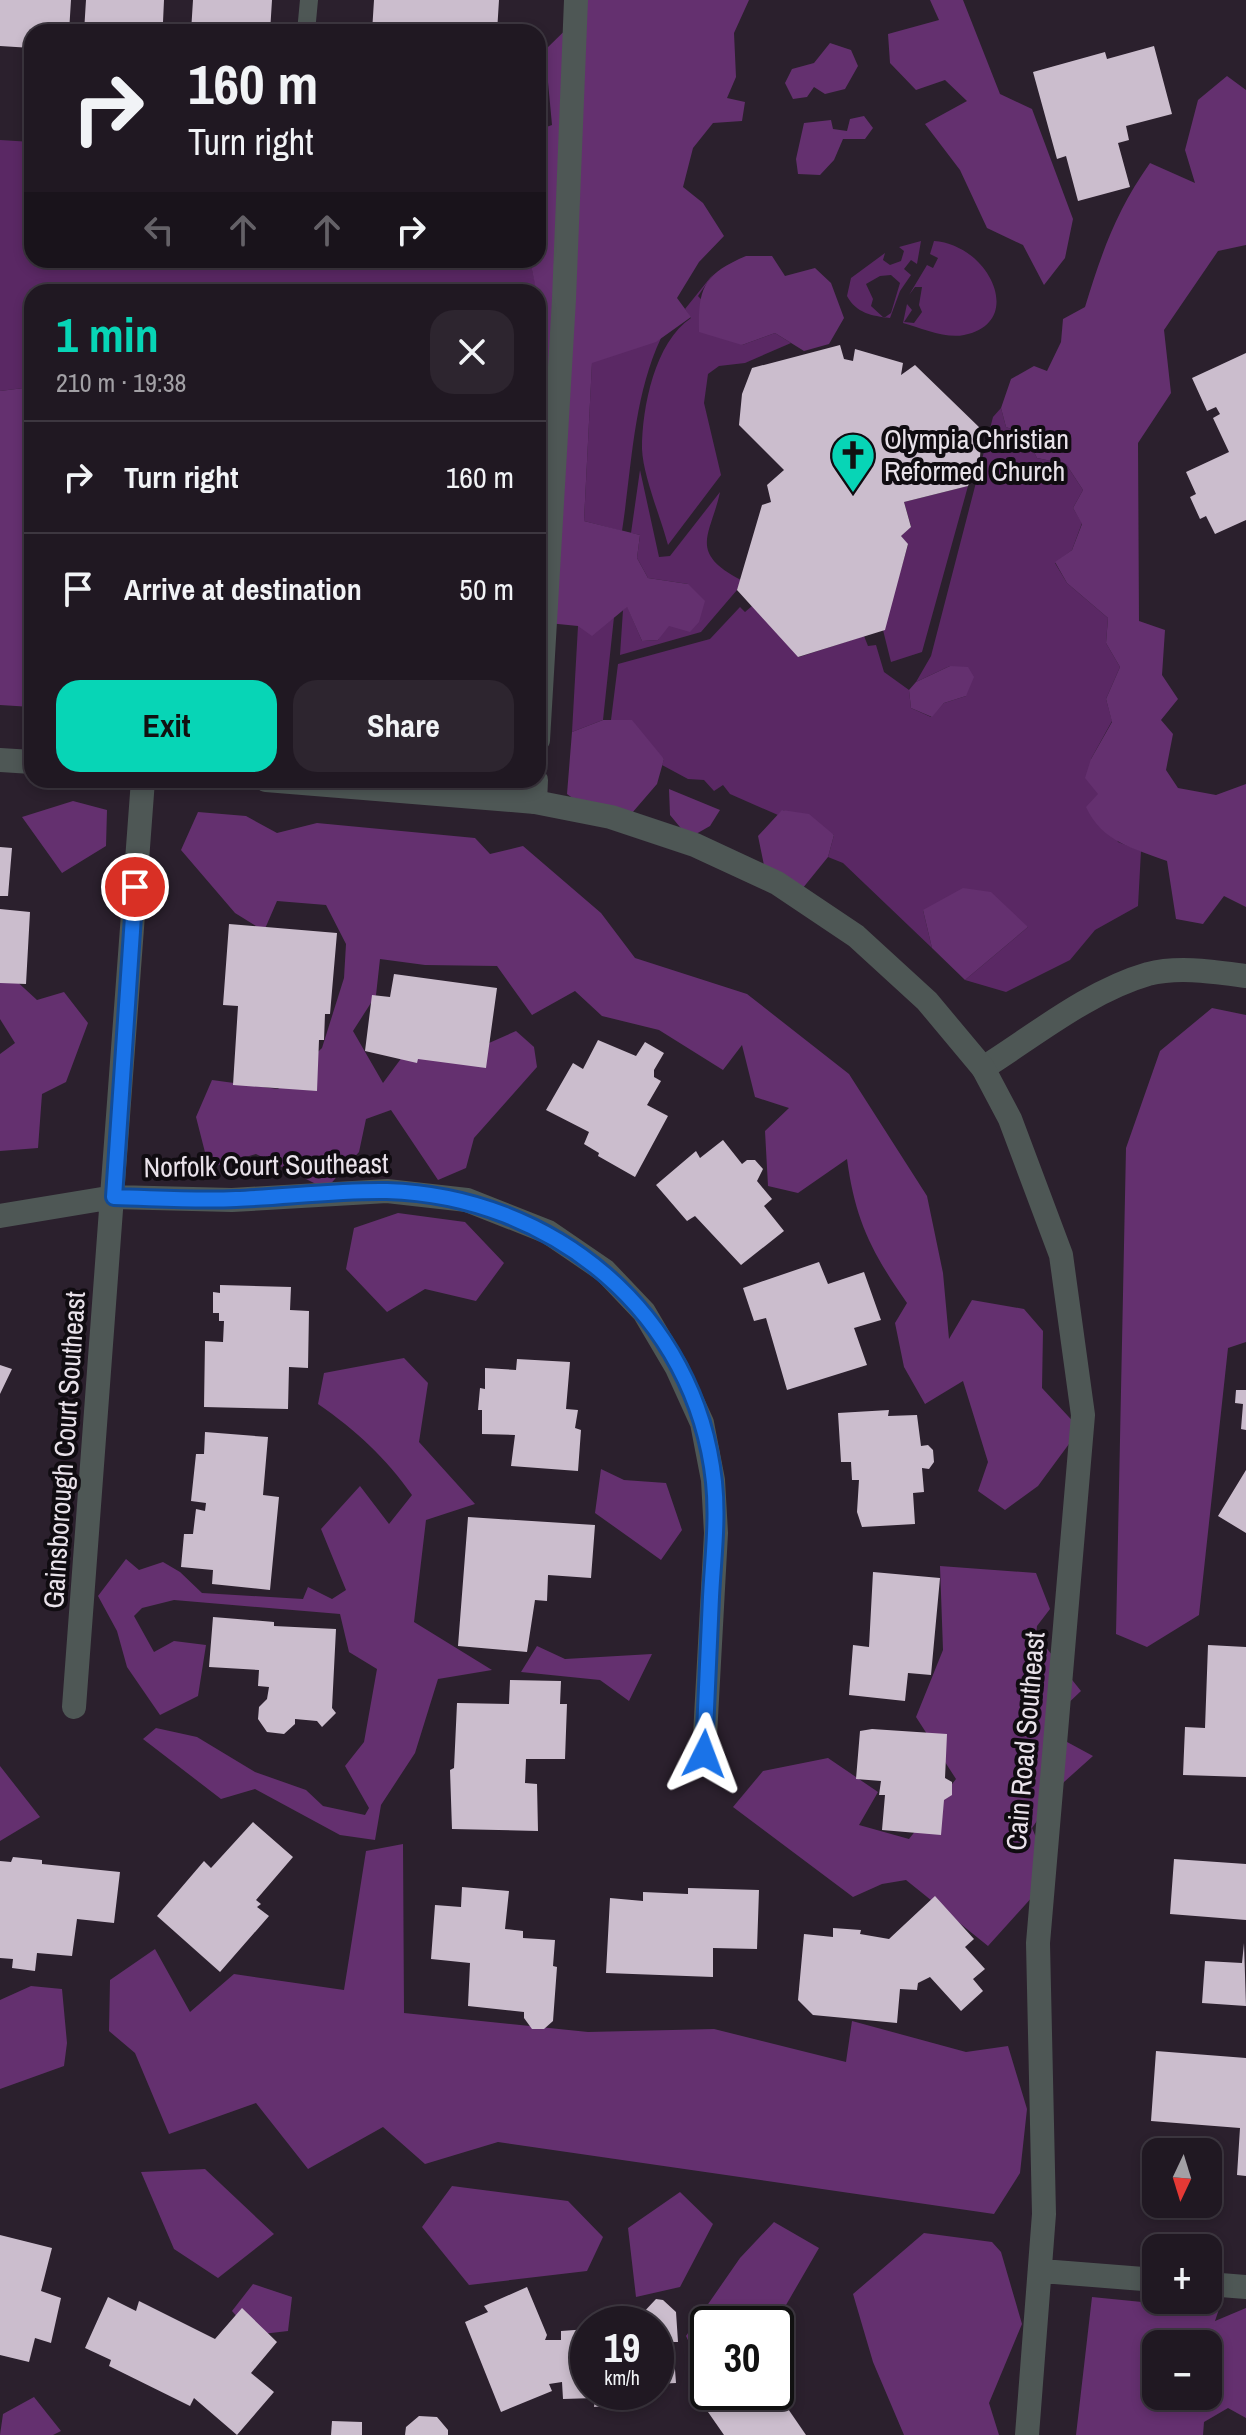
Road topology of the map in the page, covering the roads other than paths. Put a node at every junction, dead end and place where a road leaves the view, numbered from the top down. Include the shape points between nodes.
1 (309, 0) edge
2 (576, 0) edge
3 (307, 24) edge
4 (546, 604) edge
5 (0, 760) edge
6 (24, 762) edge
7 (142, 788) edge
8 (462, 788) edge
9 (535, 791) edge
10 (1246, 976) edge
11 (983, 1068) junction
12 (114, 1197) junction
13 (0, 1216) edge
14 (74, 1707) dead end
15 (704, 1754) dead end
16 (1042, 2271) junction
17 (1142, 2279) edge
18 (1222, 2285) edge
19 (1246, 2287) edge
20 (1027, 2435) edge

1 - 3 lane
2 - 4 street
5 - 6 street
7 - 12 street, Gainsborough Court Southeast
8 - 9 street, Cain Road Southeast
9 - 11 street, Cain Road Southeast via 695,845 777,883 856,936 927,1001
10 - 11 street via 1196,970 1149,974 1101,994
11 - 16 street, Cain Road Southeast via 1010,1119 1061,1255 1083,1415 1038,1943
12 - 13 street, Norfolk Court Southeast
12 - 14 street, Gainsborough Court Southeast
12 - 15 street, Norfolk Court Southeast via 232,1200 387,1191 467,1200 548,1232 605,1271 644,1312 702,1423 716,1533
16 - 17 street
16 - 20 street, Cain Road Southeast
18 - 19 street

